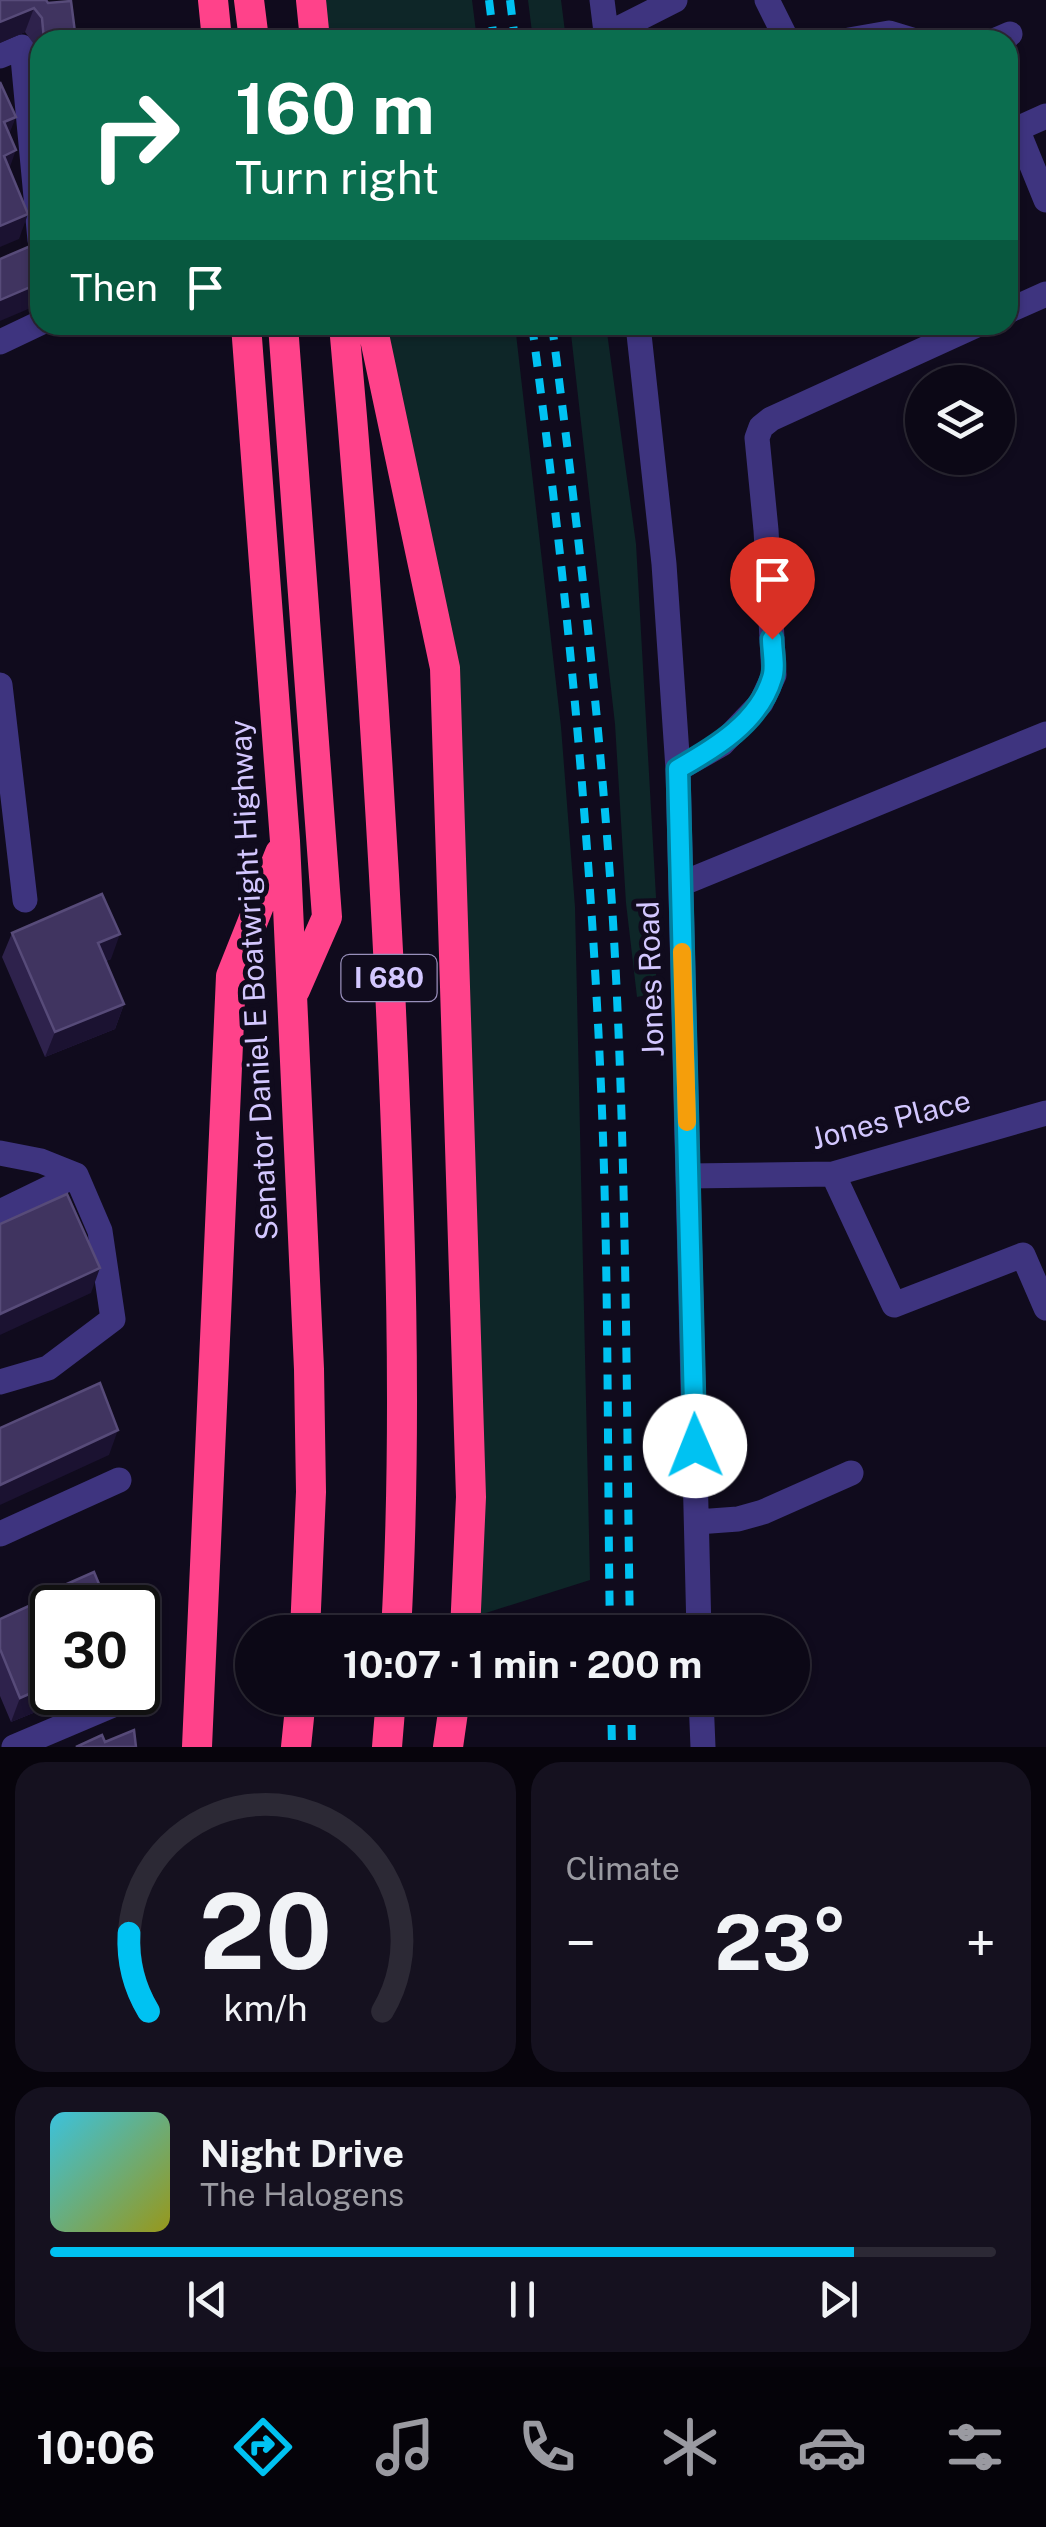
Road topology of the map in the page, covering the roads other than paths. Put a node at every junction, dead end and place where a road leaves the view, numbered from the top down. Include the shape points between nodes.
1 (249, 0) edge
2 (310, 0) edge
3 (602, 0) edge
4 (674, 0) edge
5 (767, 0) edge
6 (252, 30) edge
7 (314, 30) edge
8 (605, 30) edge
9 (619, 30) edge
10 (782, 30) edge
11 (0, 56) edge
12 (1046, 116) edge
13 (1018, 128) edge
14 (30, 134) edge
15 (1018, 142) edge
16 (1046, 200) edge
17 (30, 247) edge
18 (13, 256) edge
19 (1046, 294) edge
20 (1018, 307) edge
21 (30, 327) edge
22 (247, 335) edge
23 (285, 335) edge
24 (345, 335) edge
25 (374, 335) edge
26 (639, 335) edge
27 (955, 335) edge
28 (0, 342) edge
29 (0, 685) edge
30 (1046, 734) edge
31 (678, 769) junction
32 (285, 841) junction
33 (681, 884) junction
34 (25, 900) dead end
35 (292, 997) junction
36 (1046, 1113) edge
37 (0, 1153) edge
38 (832, 1174) junction
39 (76, 1175) junction
40 (688, 1176) junction
41 (0, 1212) edge
42 (1046, 1308) edge
43 (0, 1382) edge
44 (852, 1474) dead end
45 (119, 1480) dead end
46 (697, 1522) junction
47 (0, 1534) edge
48 (306, 1615) edge
49 (397, 1615) edge
50 (465, 1615) edge
51 (699, 1615) edge
52 (89, 1715) edge
53 (299, 1715) edge
54 (390, 1715) edge
55 (453, 1715) edge
56 (702, 1715) edge
57 (14, 1747) edge
58 (197, 1747) edge
59 (296, 1747) edge
60 (387, 1747) edge
61 (448, 1747) edge
62 (703, 1747) edge

1 - 6 highway
2 - 7 highway
3 - 8 street
4 - 9 street
5 - 10 street
11 - 14 street via 22,47
12 - 13 street
15 - 16 street
17 - 18 street
19 - 20 street
21 - 28 street
22 - 32 highway, Senator Daniel E Boatwright Highway / I 680
23 - 35 highway, I 680 via 327,917
24 - 49 highway, I 680 via 393,1063 403,1397
25 - 50 highway via 445,668 471,1497
26 - 31 street, Jones Road
27 - 31 street via 761,427 774,675 760,703 722,744
29 - 34 street
30 - 33 street
31 - 33 street, Jones Road
32 - 35 highway, Senator Daniel E Boatwright Highway / I 680
32 - 58 highway via 232,976
33 - 40 street, Jones Road
35 - 48 highway, Senator Daniel E Boatwright Highway / I 680 via 311,1430
36 - 38 street, Jones Place
37 - 39 street
38 - 40 street, Jones Place
38 - 42 street via 894,1305 1023,1255
39 - 41 street
39 - 43 street via 100,1231 113,1319 48,1368
40 - 46 street, Jones Road
44 - 46 street via 763,1512
45 - 47 street
46 - 51 street, Jones Road
52 - 57 street
53 - 59 highway
54 - 60 highway
55 - 61 highway
56 - 62 street

